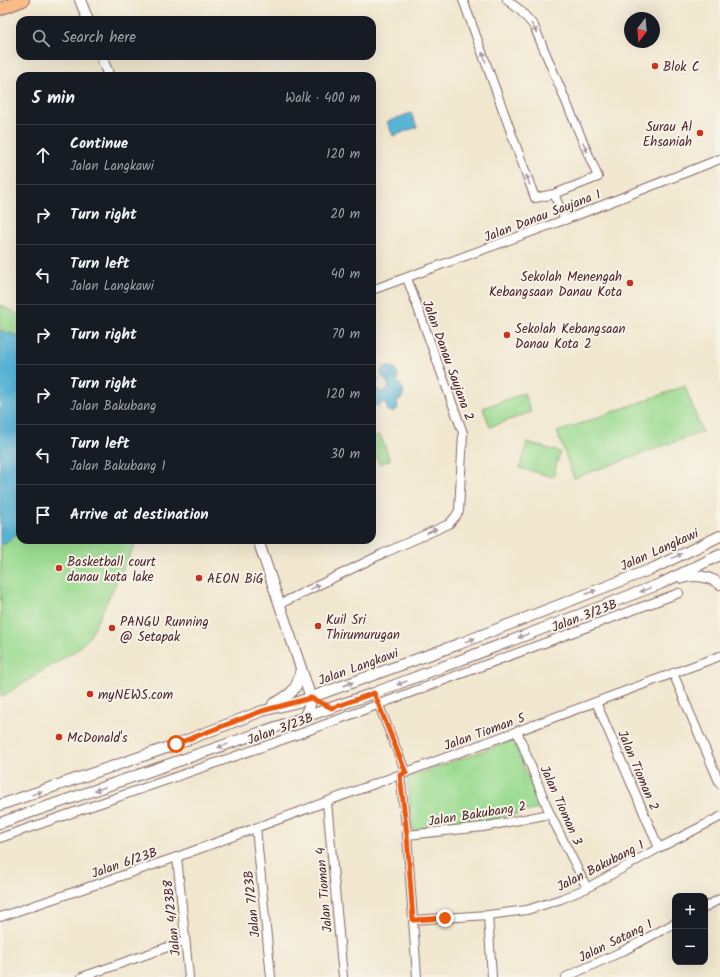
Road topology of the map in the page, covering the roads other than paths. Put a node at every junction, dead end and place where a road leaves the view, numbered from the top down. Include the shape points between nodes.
1 (80, 0) edge
2 (463, 0) edge
3 (507, 0) edge
4 (20, 1) edge
5 (0, 9) edge
6 (86, 16) edge
7 (103, 60) edge
8 (108, 72) edge
9 (720, 159) edge
10 (554, 194) junction
11 (565, 220) junction
12 (407, 278) junction
13 (376, 289) edge
14 (715, 538) edge
15 (259, 544) edge
16 (719, 557) edge
17 (660, 584) junction
18 (720, 584) edge
19 (680, 593) dead end
20 (280, 604) junction
21 (720, 656) edge
22 (301, 667) junction
23 (673, 674) junction
24 (374, 693) junction
25 (311, 698) junction
26 (596, 702) junction
27 (378, 705) junction
28 (332, 708) junction
29 (262, 711) junction
30 (304, 717) junction
31 (517, 732) junction
32 (403, 774) junction
33 (720, 784) edge
34 (327, 802) junction
35 (0, 805) edge
36 (550, 814) junction
37 (720, 817) edge
38 (0, 823) edge
39 (256, 828) junction
40 (407, 835) junction
41 (0, 838) edge
42 (659, 848) junction
43 (177, 857) junction
44 (587, 888) junction
45 (720, 899) edge
46 (708, 905) edge
47 (488, 915) junction
48 (0, 917) edge
49 (413, 920) junction
50 (672, 925) edge
51 (185, 941) junction
52 (105, 973) edge
53 (82, 977) edge
54 (188, 977) edge
55 (271, 977) edge
56 (343, 977) edge
57 (417, 977) edge
58 (492, 977) edge
59 (566, 977) edge

1 - 6 street
10 -> 2 street via 535,198
3 -> 10 street via 534,26 598,177
4 - 5 main road
7 - 8 street
9 - 11 street, Jalan Danau Saujana 1
10 - 11 street
11 - 12 street, Jalan Danau Saujana 1
12 - 13 street, Jalan Danau Saujana 1
20 -> 12 street, Jalan Danau Saujana 2 via 449,524 459,511 463,433
14 - 16 street
25 -> 14 street, Jalan Langkawi via 459,644 648,570
15 - 20 street
16 - 17 street
17 - 18 street via 692,575 709,577
17 -> 24 street
19 - 27 street, Jalan 3/23B
20 - 22 street
21 - 23 street, Jalan Tioman 5
22 - 25 street
22 - 29 street via 297,686 290,695
23 - 26 street, Jalan Tioman 5
23 - 33 street
24 - 27 street
24 - 28 street
25 - 28 street
25 - 29 street, Jalan Langkawi
25 - 30 street
26 - 31 street, Jalan Tioman 5
26 - 42 street, Jalan Tioman 2
27 - 32 street
27 - 41 street, Jalan 3/23B
28 - 30 street
35 -> 29 street, Jalan Langkawi via 169,747
30 -> 38 street
31 - 32 street, Jalan Tioman 5
31 - 36 street, Jalan Tioman 3
32 - 34 street, Jalan Tioman 5
32 - 40 street
34 - 39 street, Jalan Tioman 5
34 - 56 street, Jalan Tioman 4
36 - 40 street, Jalan Bakubang 2 via 483,828
36 - 44 street, Jalan Tioman 3
37 - 42 street, Jalan Bakubang 1
39 - 43 street, Jalan 6/23B
39 - 55 street, Jalan 7/23B
40 - 49 street
42 - 44 street, Jalan Bakubang 1
43 - 48 street, Jalan 6/23B
43 - 51 street, Jalan 4/23B8
44 - 47 street, Jalan Bakubang 1 via 527,910
45 - 46 street
47 - 49 street, Jalan Bakubang 1
47 - 58 street
49 - 57 street
50 - 59 street, Jalan Satang 1
51 - 52 street
51 - 54 street, Jalan 4/23B8
52 - 53 street

